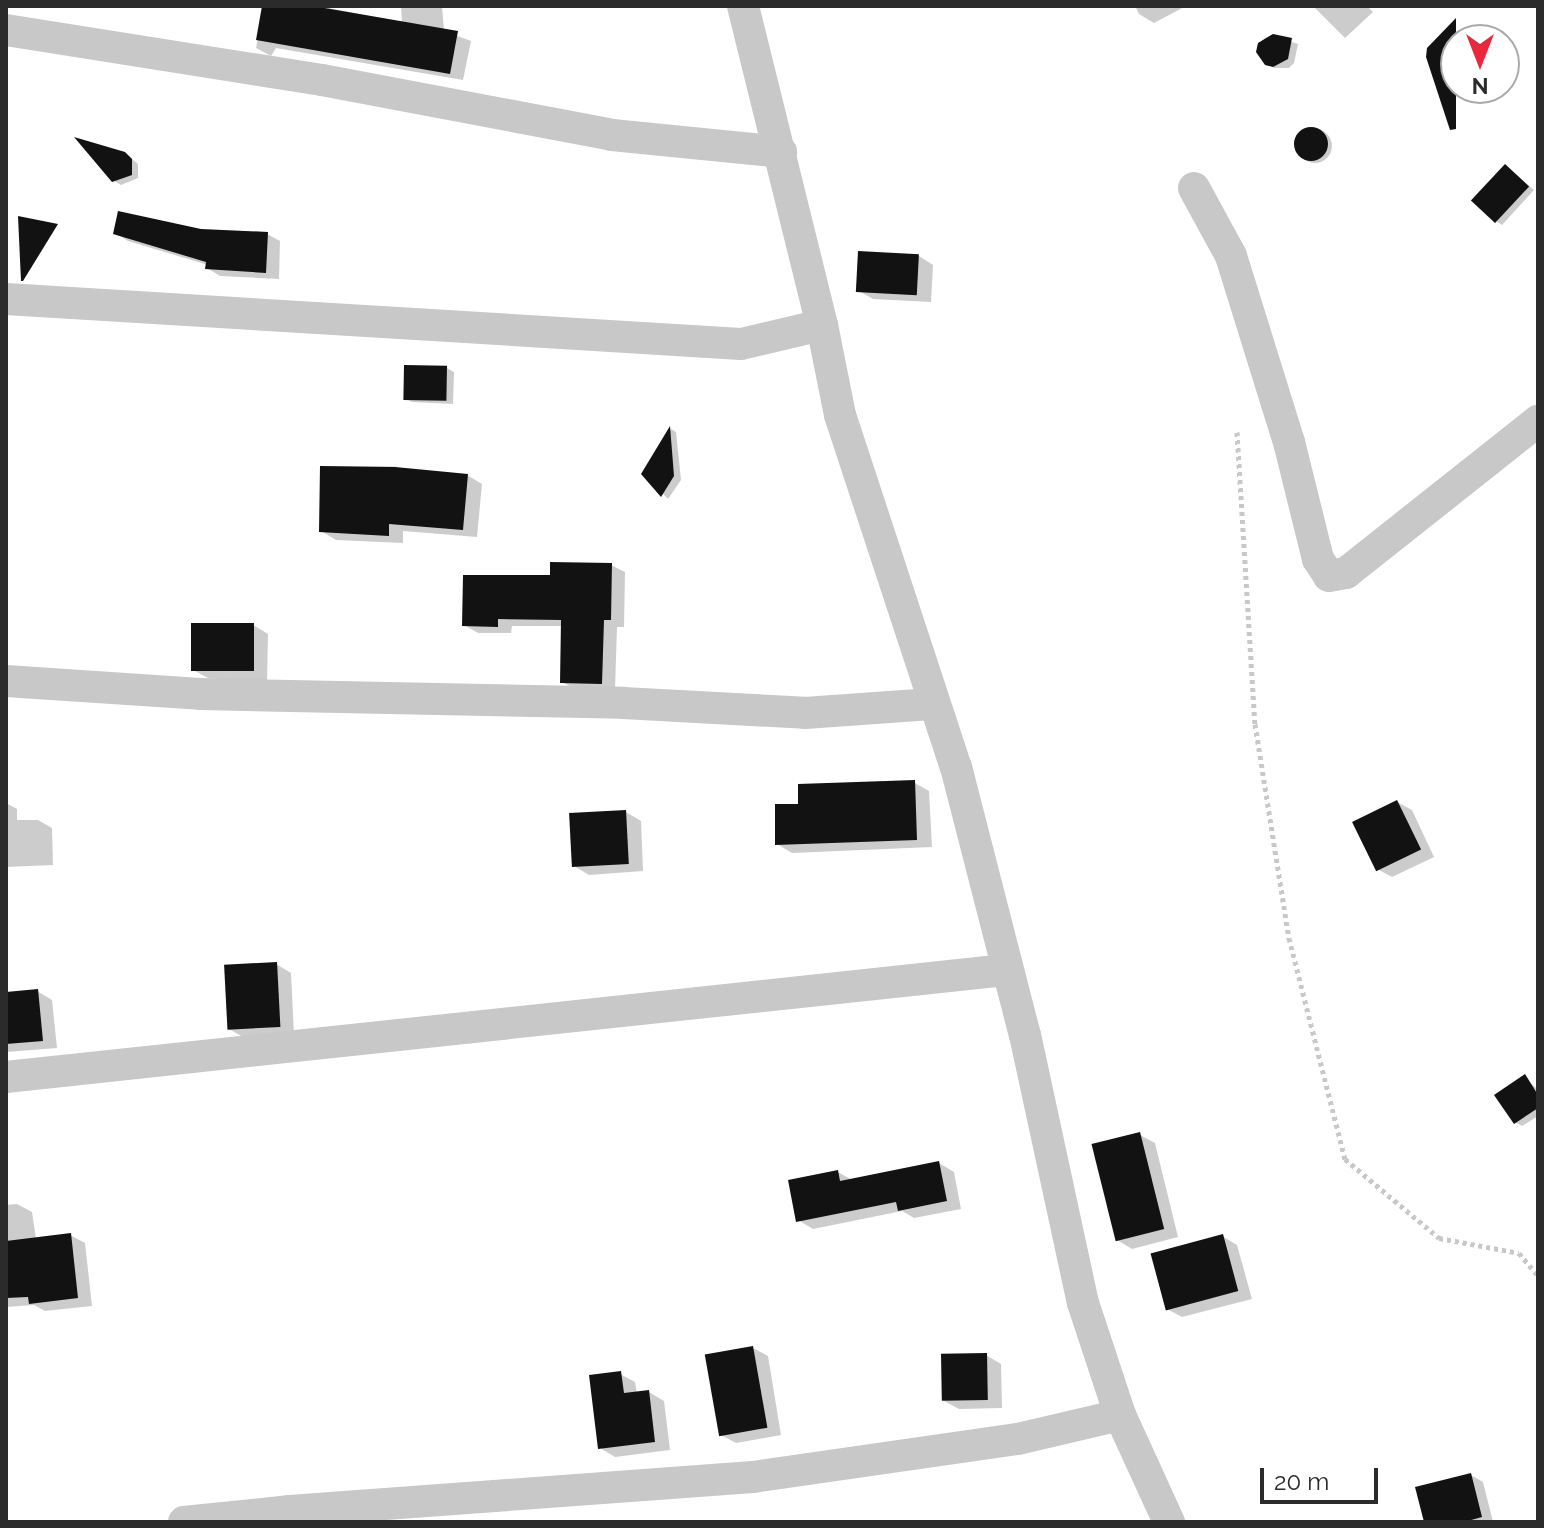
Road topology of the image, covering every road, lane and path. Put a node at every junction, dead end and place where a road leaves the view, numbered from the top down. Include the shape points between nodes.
1 (743, 6) edge
2 (6, 30) edge
3 (781, 152) junction
4 (1194, 188) dead end
5 (6, 299) edge
6 (822, 325) junction
7 (1538, 421) edge
8 (1237, 432) dead end
9 (6, 681) edge
10 (932, 704) junction
11 (1005, 970) junction
12 (6, 1077) edge
13 (1538, 1276) edge
14 (1120, 1415) junction
15 (184, 1522) edge
16 (1169, 1522) edge

1 - 3 street
2 - 3 street via 322,80 612,135
3 - 6 street
4 - 7 street via 1231,256 1289,442 1318,559 1329,576 1346,573
5 - 6 street via 741,344
6 - 10 street via 840,415
8 - 13 path via 1255,724 1289,938 1345,1159 1439,1238 1519,1253
9 - 10 street via 200,694 623,703 805,713
10 - 11 street via 956,767
11 - 12 street
11 - 14 street via 1025,1035 1083,1303
14 - 15 street via 1018,1439 753,1477
14 - 16 street

